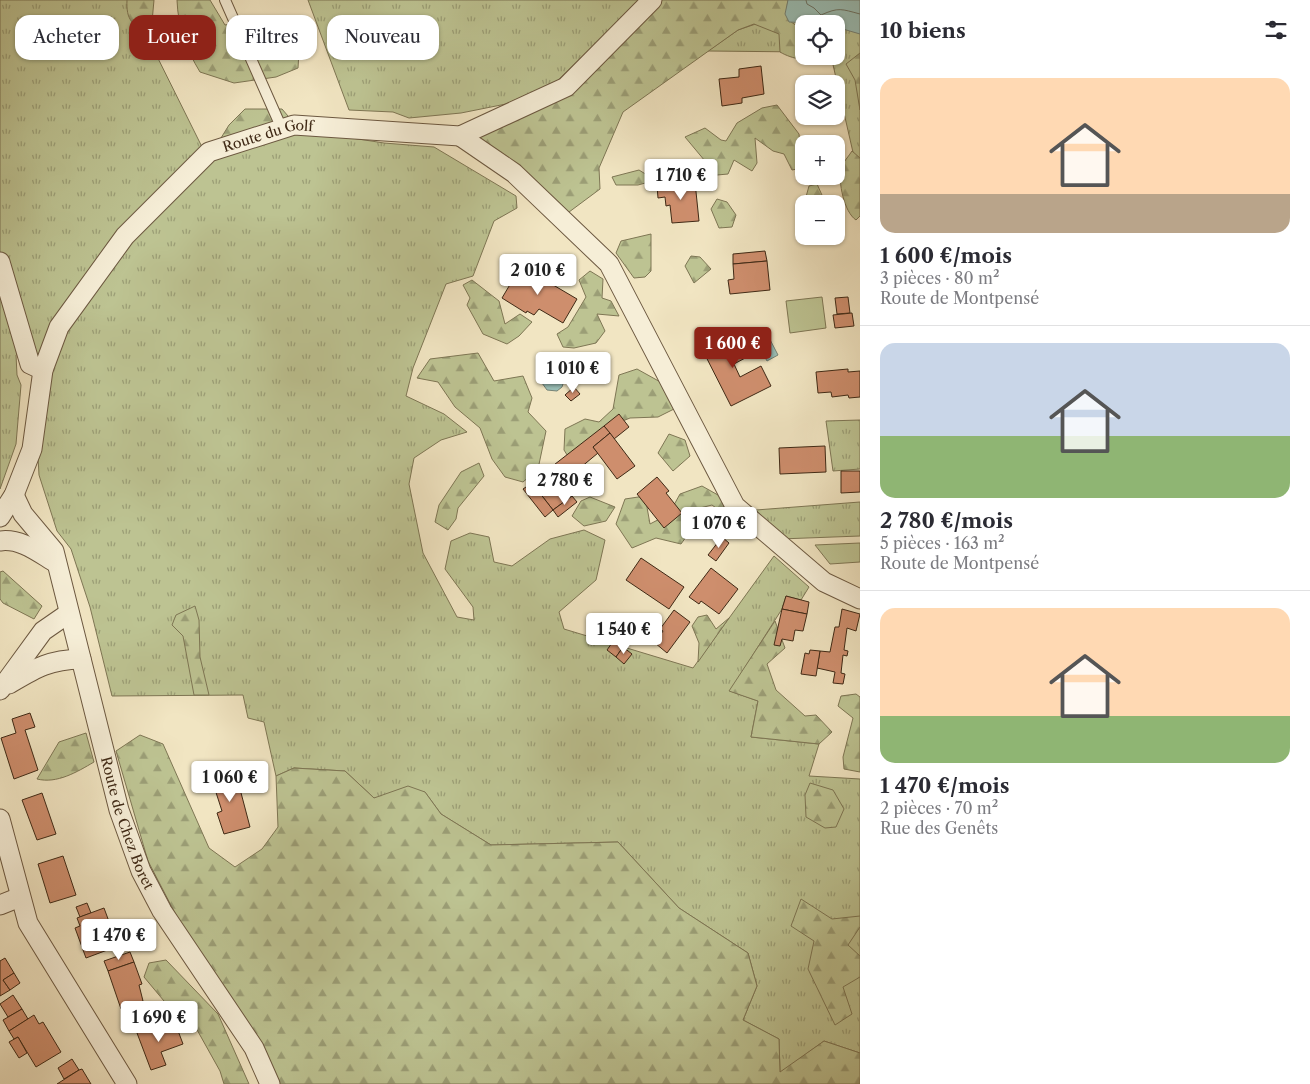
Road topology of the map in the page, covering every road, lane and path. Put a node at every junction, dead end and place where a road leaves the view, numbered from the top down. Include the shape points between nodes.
1 (225, 0) edge
2 (652, 0) edge
3 (282, 129) junction
4 (460, 136) junction
5 (0, 262) edge
6 (43, 370) junction
7 (14, 495) junction
8 (0, 517) edge
9 (0, 541) edge
10 (56, 563) junction
11 (860, 599) edge
12 (69, 613) junction
13 (81, 659) junction
14 (0, 689) edge
15 (0, 819) edge
16 (20, 897) junction
17 (0, 905) edge
18 (127, 1084) edge
19 (270, 1084) edge

1 - 3 lane
2 - 4 street, Route du Golf via 566,87
3 - 4 street, Route du Golf via 294,125
3 - 6 street, Route du Golf via 209,152 125,236 59,327
4 - 11 street via 514,173 609,264 736,506 824,582
5 - 6 street via 30,364
6 - 7 street, Route du Golf via 32,449
7 - 8 street, Route du Golf
7 - 10 street, Route de Chez Boret via 23,514 54,551
9 - 10 street via 30,546
10 - 12 street, Route de Chez Boret
12 - 13 street, Route de Chez Boret
12 - 14 street via 43,631
13 - 14 street via 38,666
13 - 19 street, Route de Chez Boret via 119,810 141,871 162,911 254,1048
15 - 16 street
16 - 17 street
16 - 18 street via 28,923

